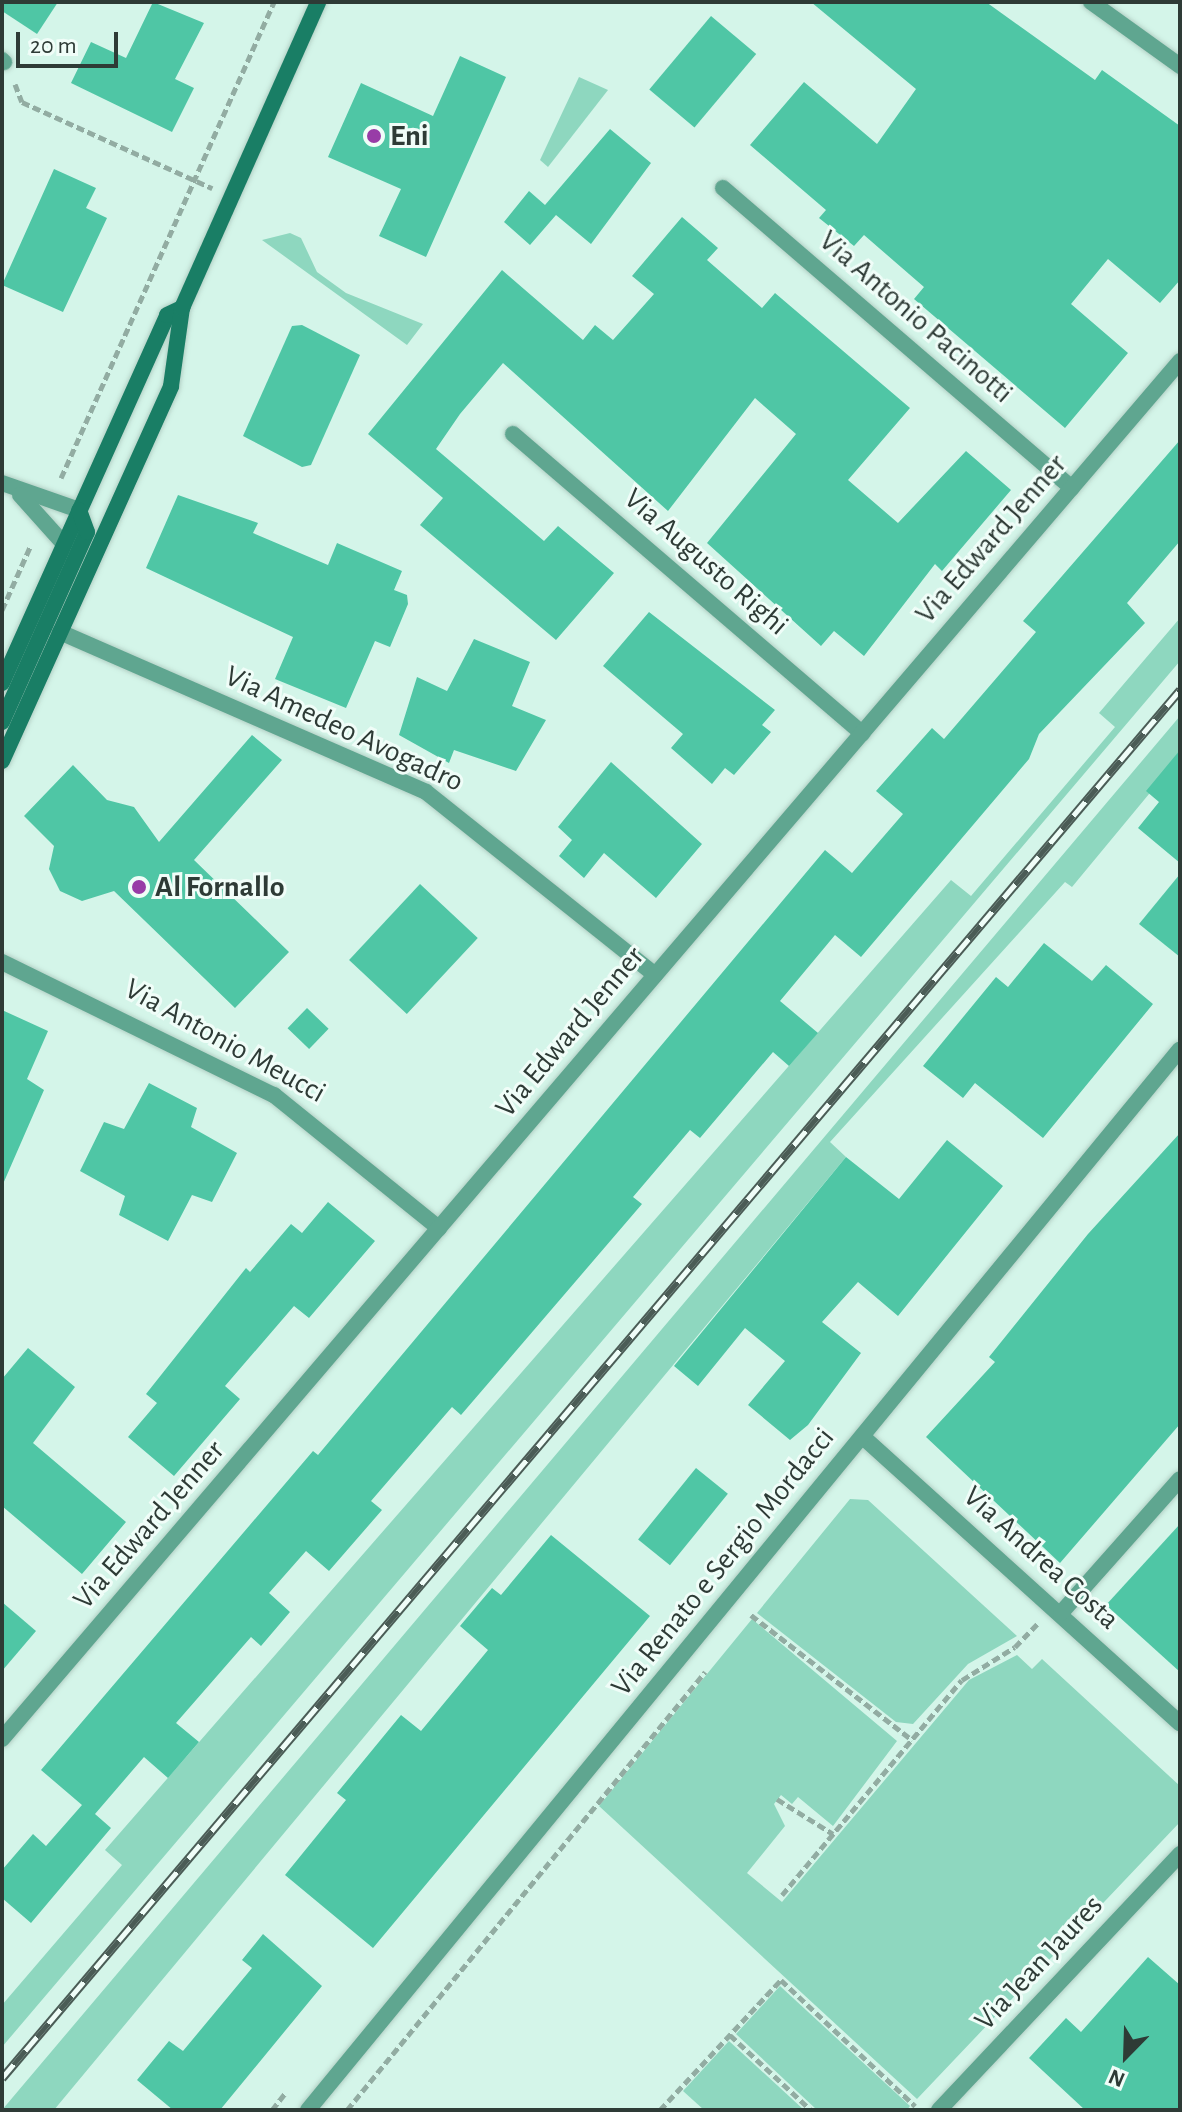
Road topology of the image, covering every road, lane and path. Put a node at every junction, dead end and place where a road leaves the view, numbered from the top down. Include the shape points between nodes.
1 (274, 2) edge
2 (318, 2) edge
3 (1091, 2) edge
4 (3, 61) edge
5 (1180, 66) edge
6 (194, 180) junction
7 (723, 188) dead end
8 (231, 196) junction
9 (182, 308) junction
10 (1180, 361) edge
11 (513, 434) dead end
12 (6, 485) edge
13 (1072, 488) junction
14 (48, 508) junction
15 (79, 510) junction
16 (64, 544) junction
17 (2, 610) edge
18 (60, 632) junction
19 (2, 683) edge
20 (2, 722) edge
21 (862, 733) junction
22 (2, 761) edge
23 (2, 962) edge
24 (655, 975) junction
25 (1178, 1055) edge
26 (439, 1228) junction
27 (863, 1437) junction
28 (1180, 1479) edge
29 (1057, 1609) junction
30 (751, 1615) dead end
31 (1180, 1723) edge
32 (2, 1739) edge
33 (912, 1740) junction
34 (777, 1799) dead end
35 (833, 1834) junction
36 (1180, 1854) edge
37 (782, 1895) dead end
38 (730, 2035) junction
39 (308, 2110) edge
40 (660, 2110) edge
41 (811, 2110) edge
42 (911, 2110) edge
43 (939, 2110) edge

1 - 6 path
2 - 8 main road
3 - 5 street
4 - 6 path via 18,100
6 - 8 path
6 - 14 path
7 - 13 street, Via Antonio Pacinotti
8 - 9 main road
9 - 15 main road via 167,315
9 - 18 main road via 171,386
10 - 13 street, Via Edward Jenner
11 - 21 street, Via Augusto Righi
12 - 14 street
13 - 21 street, Via Edward Jenner
14 - 15 street
14 - 16 street
14 - 17 path
15 - 16 main road
15 - 20 main road via 87,532
16 - 19 main road
18 - 22 main road
18 - 24 street, Via Amedeo Avogadro via 426,792
21 - 24 street, Via Edward Jenner
23 - 26 street, Via Antonio Meucci via 73,990 274,1095
24 - 26 street, Via Edward Jenner
25 - 27 street, Via Renato e Sergio Mordacci
26 - 32 street, Via Edward Jenner
27 - 29 street, Via Andrea Costa
27 - 39 street, Via Renato e Sergio Mordacci
28 - 29 street
29 - 31 street, Via Andrea Costa
29 - 33 path via 1015,1647 968,1673
30 - 33 path
33 - 35 path
34 - 35 path
35 - 37 path
36 - 43 street, Via Jean Jaures
38 - 40 path
38 - 41 path
38 - 42 path via 781,1980 916,2105

